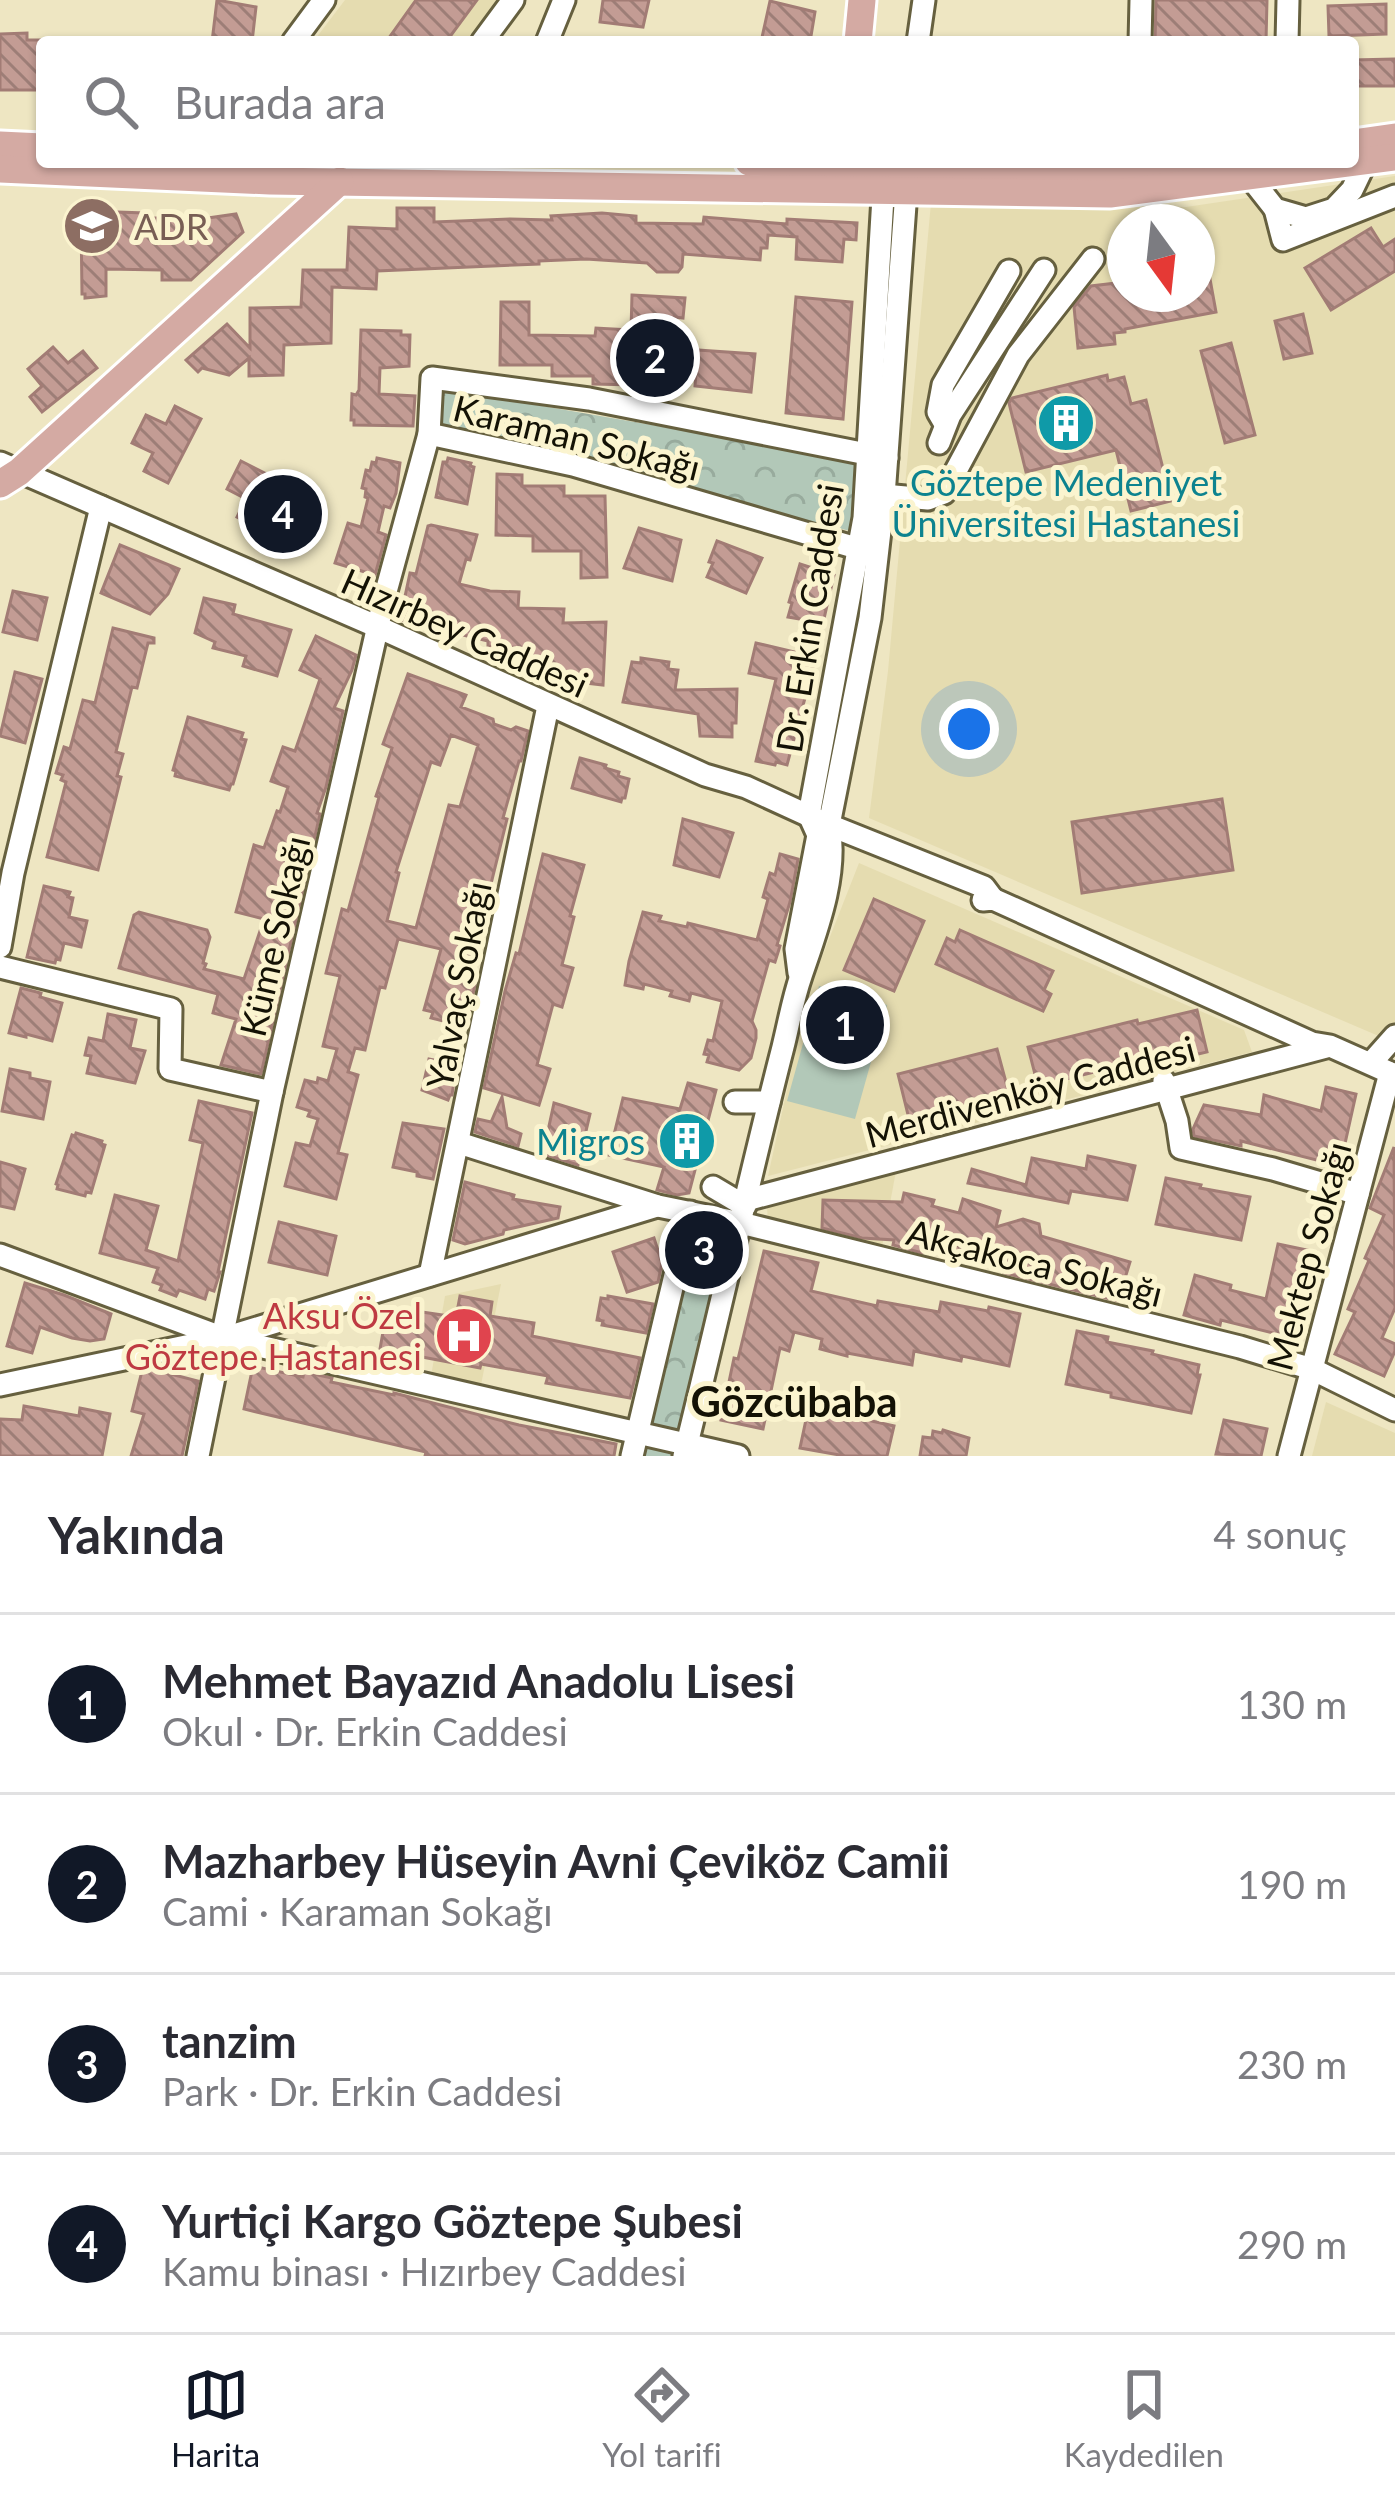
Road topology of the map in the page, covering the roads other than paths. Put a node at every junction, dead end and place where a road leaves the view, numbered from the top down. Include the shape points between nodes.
1 (324, 0) edge
2 (514, 0) edge
3 (564, 0) edge
4 (862, 0) edge
5 (924, 0) edge
6 (1141, 0) edge
7 (1288, 0) edge
8 (297, 36) edge
9 (487, 36) edge
10 (549, 36) edge
11 (859, 36) edge
12 (918, 36) edge
13 (1140, 36) edge
14 (1287, 36) edge
15 (1395, 137) edge
16 (0, 146) edge
17 (36, 147) edge
18 (1360, 152) edge
19 (1395, 157) edge
20 (1030, 168) edge
21 (1286, 168) edge
22 (1357, 168) edge
23 (0, 169) edge
24 (290, 172) edge
25 (897, 173) edge
26 (1249, 176) junction
27 (340, 182) junction
28 (1395, 196) edge
29 (1275, 209) junction
30 (270, 248) junction
31 (1093, 259) dead end
32 (1044, 270) dead end
33 (1009, 271) dead end
34 (978, 371) junction
35 (1002, 382) junction
36 (430, 434) junction
37 (877, 456) junction
38 (5, 474) edge
39 (875, 495) junction
40 (101, 507) junction
41 (860, 549) junction
42 (378, 627) junction
43 (548, 706) junction
44 (705, 775) junction
45 (822, 829) junction
46 (7, 872) edge
47 (0, 947) edge
48 (0, 967) edge
49 (1395, 1036) edge
50 (1321, 1044) junction
51 (1385, 1070) edge
52 (1166, 1085) junction
53 (272, 1092) junction
54 (735, 1102) dead end
55 (769, 1102) junction
56 (459, 1143) junction
57 (713, 1187) dead end
58 (1358, 1194) junction
59 (745, 1204) junction
60 (658, 1206) junction
61 (690, 1212) junction
62 (0, 1255) edge
63 (430, 1276) junction
64 (224, 1338) junction
65 (1312, 1370) junction
66 (0, 1385) edge
67 (1395, 1410) edge
68 (638, 1432) junction
69 (685, 1450) edge
70 (198, 1456) edge
71 (632, 1456) edge
72 (738, 1456) edge
73 (1289, 1456) edge

1 - 8 street
2 - 9 street
3 - 10 street
4 - 11 main road
5 - 12 street
6 - 13 street
7 - 14 street
15 - 18 main road
16 - 17 main road
18 - 19 main road
20 - 25 main road
21 - 26 main road
22 - 29 street via 1352,190 1334,209 1306,218
23 - 24 main road
24 - 27 main road
24 - 30 main road via 299,199
25 - 26 main road via 1110,194
25 - 27 main road
25 - 37 street, Dr. Erkin Caddesi
26 - 29 street
27 - 30 main road
28 - 29 street via 1283,240
30 - 38 main road
31 - 35 street
32 - 34 street
33 - 34 street via 943,385 942,433
34 - 35 street
35 - 39 street via 944,493
36 - 37 street, Karaman Sokağı via 432,378 590,399
36 - 41 street, Karaman Sokağı via 573,465
36 - 42 street, Küme Sokağı
37 - 39 street, Dr. Erkin Caddesi
38 - 40 street, Hızırbey Caddesi
39 - 41 street, Dr. Erkin Caddesi
39 - 45 street, Dr. Erkin Caddesi via 870,618
40 - 42 street, Hızırbey Caddesi
40 - 46 street
41 - 45 street, Dr. Erkin Caddesi
42 - 43 street, Hızırbey Caddesi
42 - 53 street, Küme Sokağı
43 - 44 street, Hızırbey Caddesi
43 - 56 street, Yalvaç Sokağı
44 - 45 street, Hızırbey Caddesi via 746,787
44 - 45 street, Hızırbey Caddesi via 739,800
45 - 50 street, Hızırbey Caddesi
45 - 55 street, Dr. Erkin Caddesi via 825,889
46 - 47 street
48 - 53 street via 171,1009 170,1069
49 - 51 street
50 - 51 street, Hızırbey Caddesi
50 - 52 street
51 - 58 street, Mektep Sokağı
52 - 58 street via 1181,1148
52 - 59 street
53 - 64 street, Küme Sokağı
54 - 55 street
55 - 59 street, Dr. Erkin Caddesi
56 - 60 street
56 - 63 street, Yalvaç Sokağı
57 - 59 street
58 - 65 street, Mektep Sokağı
59 - 61 street
59 - 65 street, Akçakoca Sokağı
59 - 69 street, Dr. Erkin Caddesi
60 - 61 street
60 - 63 street
61 - 68 street
62 - 64 street
63 - 64 street
64 - 66 street
64 - 68 street
64 - 70 street, Küme Sokağı
65 - 67 street, Akçakoca Sokağı
65 - 73 street, Mektep Sokağı
68 - 69 street
68 - 71 street
69 - 72 street

